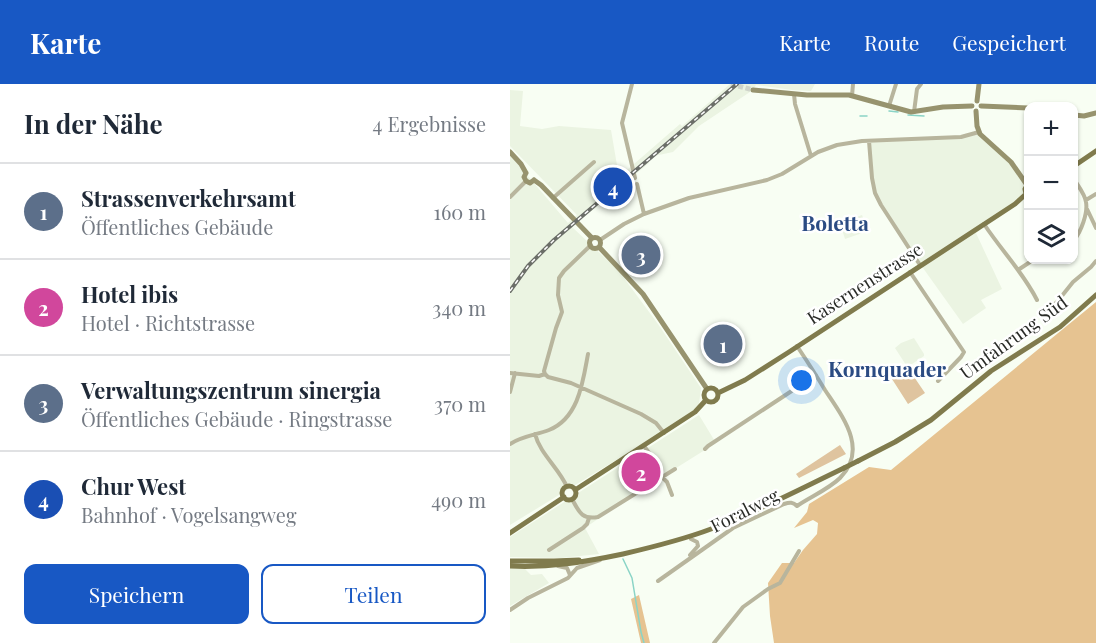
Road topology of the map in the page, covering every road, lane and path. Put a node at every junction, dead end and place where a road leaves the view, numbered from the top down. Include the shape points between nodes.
1 (632, 84) edge
2 (854, 84) edge
3 (896, 84) edge
4 (921, 84) edge
5 (979, 84) edge
6 (753, 90) dead end
7 (794, 94) junction
8 (852, 96) junction
9 (979, 104) junction
10 (888, 106) junction
11 (974, 108) junction
12 (1024, 108) edge
13 (914, 112) junction
14 (1096, 113) edge
15 (1078, 116) edge
16 (979, 132) junction
17 (869, 141) junction
18 (1096, 151) edge
19 (510, 152) edge
20 (811, 156) junction
21 (594, 162) dead end
22 (1078, 163) edge
23 (526, 173) junction
24 (534, 180) junction
25 (1024, 180) edge
26 (525, 181) junction
27 (1078, 187) edge
28 (1096, 194) edge
29 (510, 197) edge
30 (553, 198) junction
31 (1024, 198) edge
32 (1086, 200) junction
33 (1086, 207) junction
34 (644, 214) junction
35 (984, 224) junction
36 (1096, 228) edge
37 (1078, 231) edge
38 (592, 238) junction
39 (600, 240) junction
40 (591, 246) junction
41 (599, 247) junction
42 (1096, 261) edge
43 (1027, 264) edge
44 (920, 266) junction
45 (1018, 270) junction
46 (910, 272) junction
47 (1096, 295) edge
48 (1037, 300) dead end
49 (1042, 314) dead end
50 (797, 346) junction
51 (588, 354) dead end
52 (513, 373) edge
53 (545, 374) junction
54 (816, 375) junction
55 (938, 381) dead end
56 (582, 388) junction
57 (707, 388) junction
58 (510, 392) edge
59 (718, 393) junction
60 (706, 400) junction
61 (664, 433) junction
62 (535, 434) junction
63 (510, 444) edge
64 (644, 446) junction
65 (705, 449) dead end
66 (675, 469) dead end
67 (662, 476) junction
68 (567, 487) junction
69 (575, 490) junction
70 (672, 495) dead end
71 (564, 497) junction
72 (572, 499) junction
73 (589, 518) junction
74 (510, 533) edge
75 (692, 539) dead end
76 (549, 550) dead end
77 (799, 551) dead end
78 (619, 554) junction
79 (689, 558) junction
80 (600, 560) junction
81 (512, 561) edge
82 (510, 566) edge
83 (555, 566) junction
84 (570, 576) junction
85 (658, 581) dead end
86 (510, 610) edge
87 (714, 643) edge

1 - 34 street via 622,123
2 - 8 street
3 - 10 street
4 - 13 street
5 - 9 street
6 - 7 street
7 - 8 street
7 - 20 street
8 - 10 street
9 - 11 street via 974,102
9 - 12 street
10 - 13 street
11 - 13 street via 943,107
11 - 16 street
14 - 15 street
16 - 17 street via 958,138
16 - 25 street
17 - 20 street via 837,145
17 - 44 street via 875,193
18 - 22 main road
19 - 23 street
20 - 34 street via 767,180
21 - 30 street
23 - 24 street via 533,174
23 - 26 street
24 - 26 street
24 - 30 street
26 - 29 street
27 - 32 street
28 - 32 street
30 - 38 street
31 - 35 main road, Kasernenstrasse
32 - 33 street
33 - 36 street
33 - 37 street
34 - 39 street
35 - 44 main road, Kasernenstrasse
35 - 45 street
38 - 39 street
38 - 40 street
39 - 41 street
40 - 41 street
40 - 53 street via 559,278 562,314
41 - 57 street via 643,294
42 - 49 street
43 - 45 street
44 - 46 main road, Kasernenstrasse
45 - 48 street
46 - 50 main road, Kasernenstrasse
46 - 55 street via 964,352
47 - 78 main road, Umfahrung Süd, bridge via 1060,327 991,371 931,420 895,442 716,527
50 - 54 street, Foralweg
50 - 59 main road, Kasernenstrasse
51 - 56 street
52 - 53 street
52 - 58 street
53 - 56 street
54 - 65 street
54 - 79 street, Foralweg via 852,439 853,453 846,471 797,506 791,502 784,504 743,522
56 - 61 street via 641,414
56 - 62 street via 565,420
57 - 59 main road
57 - 60 main road
59 - 60 main road via 716,400
60 - 61 main road
61 - 64 main road
62 - 63 street
62 - 68 street
64 - 67 street
64 - 69 main road
66 - 67 street
67 - 70 street
67 - 73 street via 603,515
68 - 69 main road
68 - 71 main road
69 - 72 main road
71 - 72 main road
71 - 74 main road
72 - 73 street via 579,512
73 - 76 street via 583,528
75 - 79 street via 698,546
77 - 87 street via 780,583 743,607
78 - 80 main road
78 - 81 main road
79 - 85 street, Foralweg
80 - 83 main road
80 - 84 street via 576,568
82 - 83 main road
83 - 84 street via 567,568
84 - 86 street

